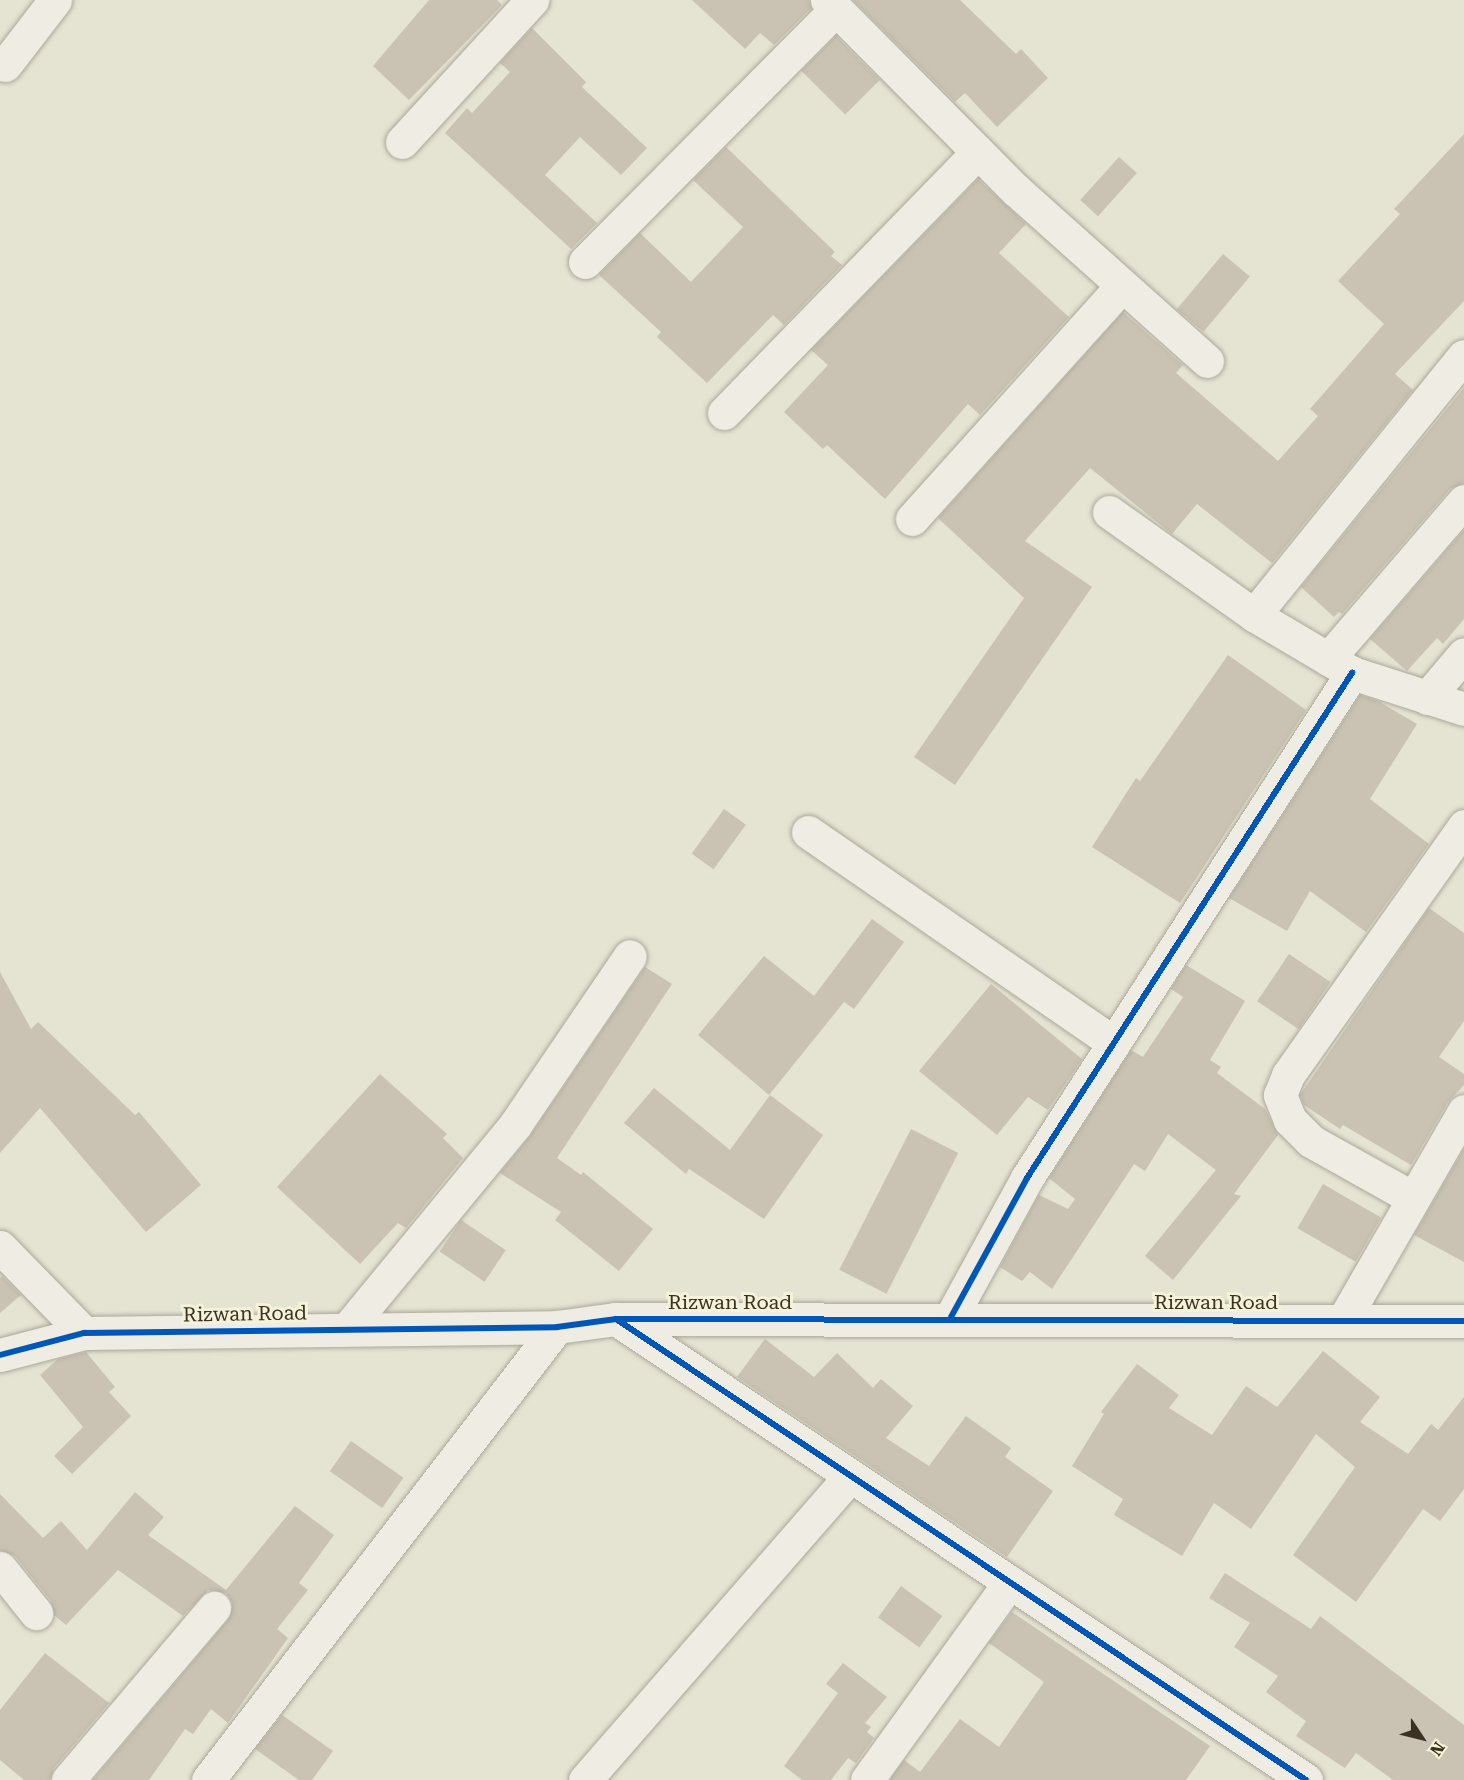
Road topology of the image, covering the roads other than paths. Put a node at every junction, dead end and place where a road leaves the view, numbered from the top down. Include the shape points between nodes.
1 (55, 0) edge
2 (532, 0) edge
3 (832, 4) edge
4 (4, 65) dead end
5 (402, 142) dead end
6 (978, 152) junction
7 (585, 262) dead end
8 (1121, 287) junction
9 (1464, 356) edge
10 (1207, 361) dead end
11 (724, 414) dead end
12 (1464, 501) edge
13 (1109, 512) dead end
14 (912, 519) dead end
15 (1254, 615) junction
16 (1464, 654) edge
17 (1340, 666) junction
18 (1427, 698) junction
19 (1464, 709) edge
20 (1464, 826) edge
21 (808, 832) dead end
22 (630, 956) dead end
23 (1112, 1042) junction
24 (1464, 1111) edge
25 (1411, 1197) junction
26 (0, 1247) edge
27 (951, 1317) junction
28 (616, 1319) junction
29 (1344, 1319) junction
30 (1464, 1321) edge
31 (557, 1327) junction
32 (347, 1329) junction
33 (84, 1333) junction
34 (0, 1355) edge
35 (850, 1476) junction
36 (0, 1569) edge
37 (1010, 1582) junction
38 (214, 1608) dead end
39 (36, 1613) dead end
40 (68, 1780) edge
41 (208, 1780) edge
42 (585, 1780) edge
43 (867, 1780) edge
44 (1306, 1780) edge

1 - 4 street
2 - 5 street
3 - 6 street
3 - 7 street
6 - 8 street
6 - 11 street
8 - 10 street
8 - 14 street
9 - 15 street
12 - 17 street
13 - 15 street
15 - 17 street
16 - 18 street
17 - 18 street
17 - 23 street
18 - 19 street
20 - 25 street via 1288,1075 1280,1095 1290,1120 1311,1141
21 - 23 street
22 - 32 street via 515,1125
23 - 27 street via 1027,1178
24 - 25 street
25 - 29 street
26 - 33 street
27 - 28 street, Rizwan Road
27 - 29 street, Rizwan Road
28 - 31 street, Rizwan Road
28 - 35 street
29 - 30 street, Rizwan Road
31 - 32 street, Rizwan Road
31 - 41 street
32 - 33 street, Rizwan Road
33 - 34 street, Rizwan Road
35 - 37 street
35 - 42 street
36 - 39 street
37 - 43 street
37 - 44 street
38 - 40 street

